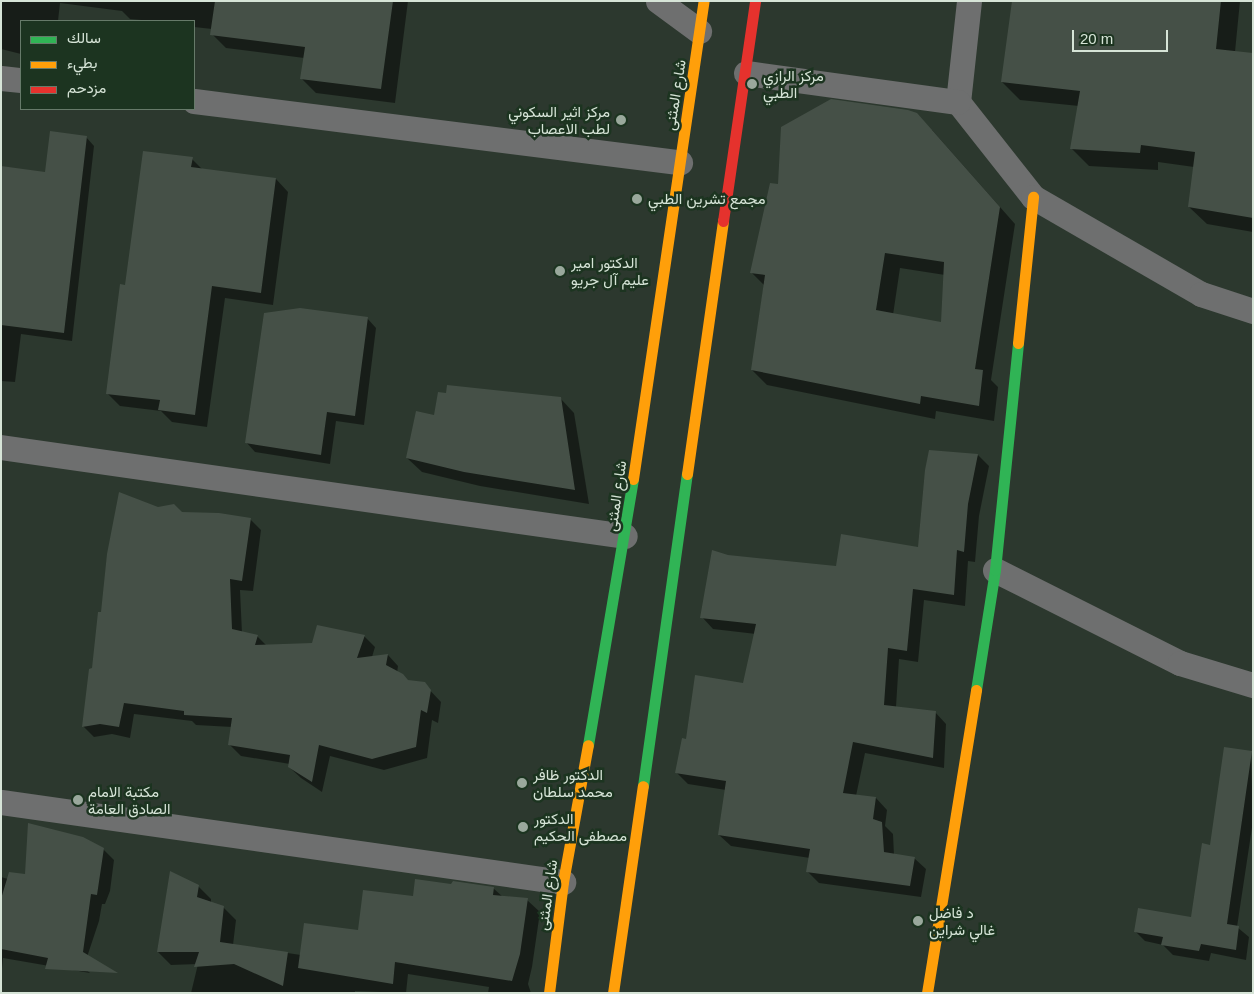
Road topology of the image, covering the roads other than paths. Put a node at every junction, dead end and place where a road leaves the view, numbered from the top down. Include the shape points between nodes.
1 (658, 1) edge
2 (704, 1) edge
3 (755, 1) edge
4 (968, 1) edge
5 (700, 31) junction
6 (746, 73) junction
7 (1, 78) edge
8 (20, 80) edge
9 (195, 101) edge
10 (958, 102) junction
11 (680, 162) junction
12 (1034, 197) junction
13 (1253, 311) edge
14 (1, 447) edge
15 (625, 536) junction
16 (995, 570) junction
17 (1253, 685) edge
18 (1, 802) edge
19 (563, 882) junction
20 (549, 993) edge
21 (613, 993) edge
22 (927, 993) edge

1 - 5 street
2 - 5 main road, شارع المثنى
3 - 6 main road
4 - 10 street
5 - 11 main road, شارع المثنى
6 - 10 street
6 - 21 main road
7 - 8 street
9 - 11 street
10 - 12 street
11 - 15 main road, شارع المثنى
12 - 13 street via 1201,294
12 - 16 main road
14 - 15 street
15 - 19 main road, شارع المثنى
16 - 17 street via 1180,663
16 - 22 main road
18 - 19 street
19 - 20 main road, شارع المثنى

